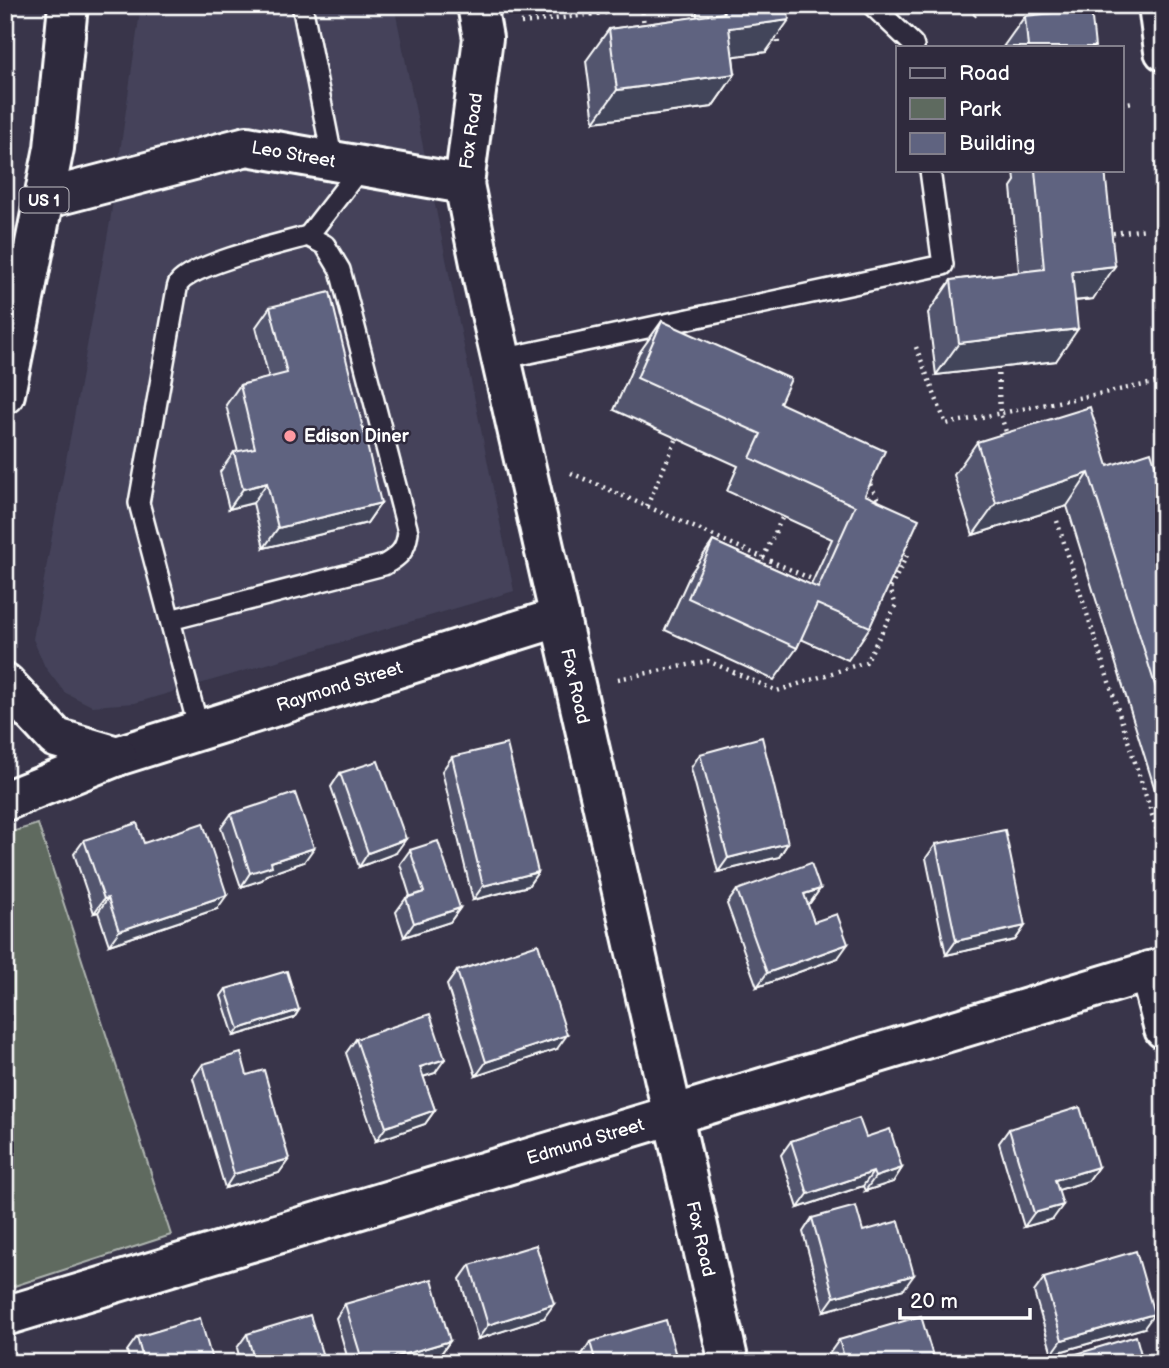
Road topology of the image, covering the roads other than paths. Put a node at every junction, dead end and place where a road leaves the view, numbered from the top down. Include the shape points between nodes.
1 (68, 5) edge
2 (302, 5) edge
3 (477, 5) edge
4 (872, 5) edge
5 (1158, 5) edge
6 (914, 46) edge
7 (1164, 51) edge
8 (348, 164) junction
9 (930, 172) edge
10 (464, 184) junction
11 (44, 199) junction
12 (308, 236) junction
13 (501, 359) junction
14 (5, 394) edge
15 (559, 617) junction
16 (170, 620) junction
17 (5, 683) edge
18 (199, 730) junction
19 (117, 756) junction
20 (5, 801) edge
21 (1157, 969) edge
22 (1164, 1029) edge
23 (672, 1114) junction
24 (5, 1316) edge
25 (729, 1363) edge

1 - 11 main road, US 1 via 54,148
2 - 8 lane
3 - 10 main road, Fox Road via 483,38
4 - 6 lane
5 - 7 main road
8 - 10 main road, Leo Street
8 - 11 main road, Leo Street via 247,146
8 - 12 lane
9 - 13 lane via 943,265
10 - 13 main road, Fox Road
11 - 14 main road, US 1
12 - 16 lane via 246,252 179,283 139,503
12 - 16 lane via 325,245 340,270 408,532 407,543 402,553 384,565
13 - 15 main road, Fox Road
15 - 18 main road, Raymond Street
15 - 23 main road, Fox Road
16 - 18 lane
17 - 19 main road via 56,738
18 - 19 main road, Raymond Street
19 - 20 main road, Raymond Street
21 - 22 main road
21 - 23 main road, Edmund Street
23 - 24 main road, Edmund Street
23 - 25 main road, Fox Road

